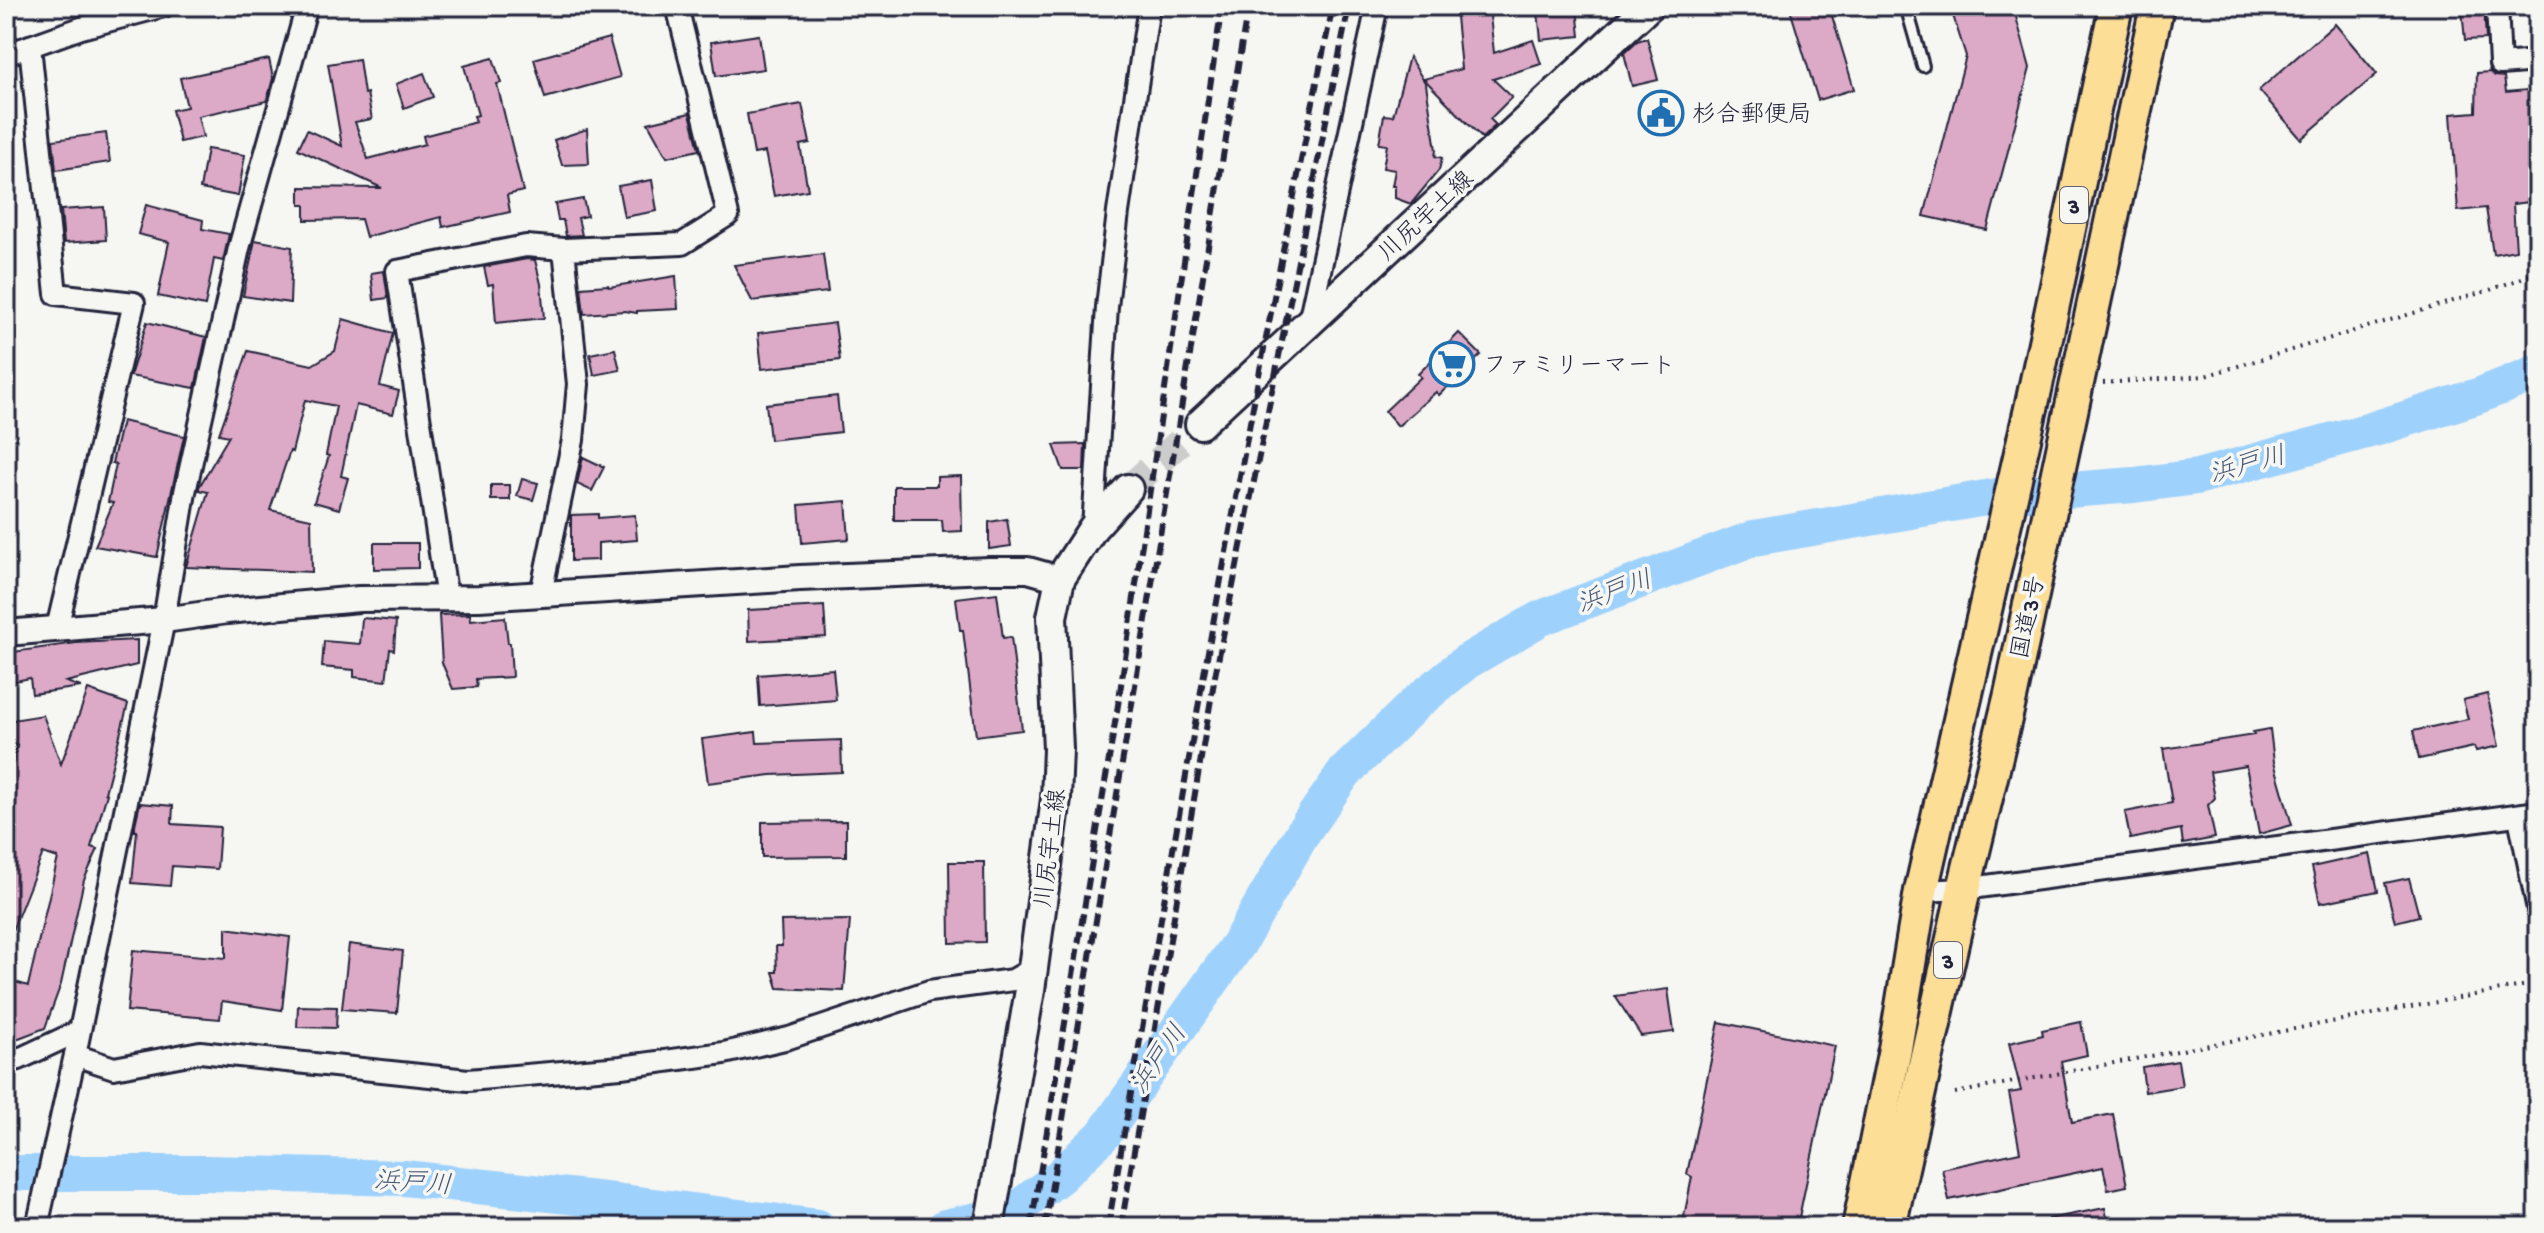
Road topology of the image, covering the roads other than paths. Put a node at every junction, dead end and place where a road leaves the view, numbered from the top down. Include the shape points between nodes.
1 (164, 6) edge
2 (307, 6) edge
3 (677, 6) edge
4 (1149, 6) edge
5 (1377, 6) edge
6 (1649, 6) edge
7 (1906, 6) edge
8 (2116, 6) edge
9 (2157, 6) edge
10 (2497, 6) edge
11 (6, 42) edge
12 (30, 46) junction
13 (2538, 61) edge
14 (1923, 66) dead end
15 (564, 249) junction
16 (1309, 322) junction
17 (1200, 424) tunnel mouth
18 (1128, 489) tunnel mouth
19 (1093, 528) junction
20 (1060, 579) junction
21 (541, 593) junction
22 (447, 599) junction
23 (164, 620) junction
24 (57, 628) junction
25 (6, 633) edge
26 (2529, 814) edge
27 (1964, 889) junction
28 (1921, 891) junction
29 (2538, 910) edge
30 (1031, 980) junction
31 (79, 1031) junction
32 (75, 1055) junction
33 (6, 1062) edge
34 (37, 1227) edge
35 (989, 1227) edge
36 (1859, 1227) edge
37 (1889, 1227) edge

1 - 12 street
2 - 23 street via 239,248 185,492
3 - 15 street via 728,215 682,244
4 - 19 street via 1107,307
5 - 16 street
6 - 16 main road, 川尻宇土線
7 - 14 lane
8 - 28 highway, 国道3号 / 3
9 - 27 highway, 国道3号 / 3 via 2011,694
10 - 13 street via 2500,64
11 - 12 street via 8,54
12 - 24 street via 56,294 134,303
15 - 21 street via 578,384 573,440
15 - 22 street via 526,246 397,271
16 - 17 main road, 川尻宇土線
18 - 19 main road, 川尻宇土線
19 - 20 main road, 川尻宇土線
20 - 21 street via 1028,570 989,570
20 - 30 main road, 川尻宇土線 via 1052,617 1056,799
21 - 22 street
22 - 23 street via 359,599
23 - 24 street
23 - 31 street
24 - 25 street
26 - 27 street
26 - 29 street
27 - 28 street
27 - 37 highway, 国道3号 / 3
28 - 36 highway, 国道3号 / 3
30 - 32 street via 929,991 789,1038 724,1053 468,1080 200,1052 114,1068
30 - 35 main road, 川尻宇土線
31 - 32 street
31 - 33 street
32 - 34 street

